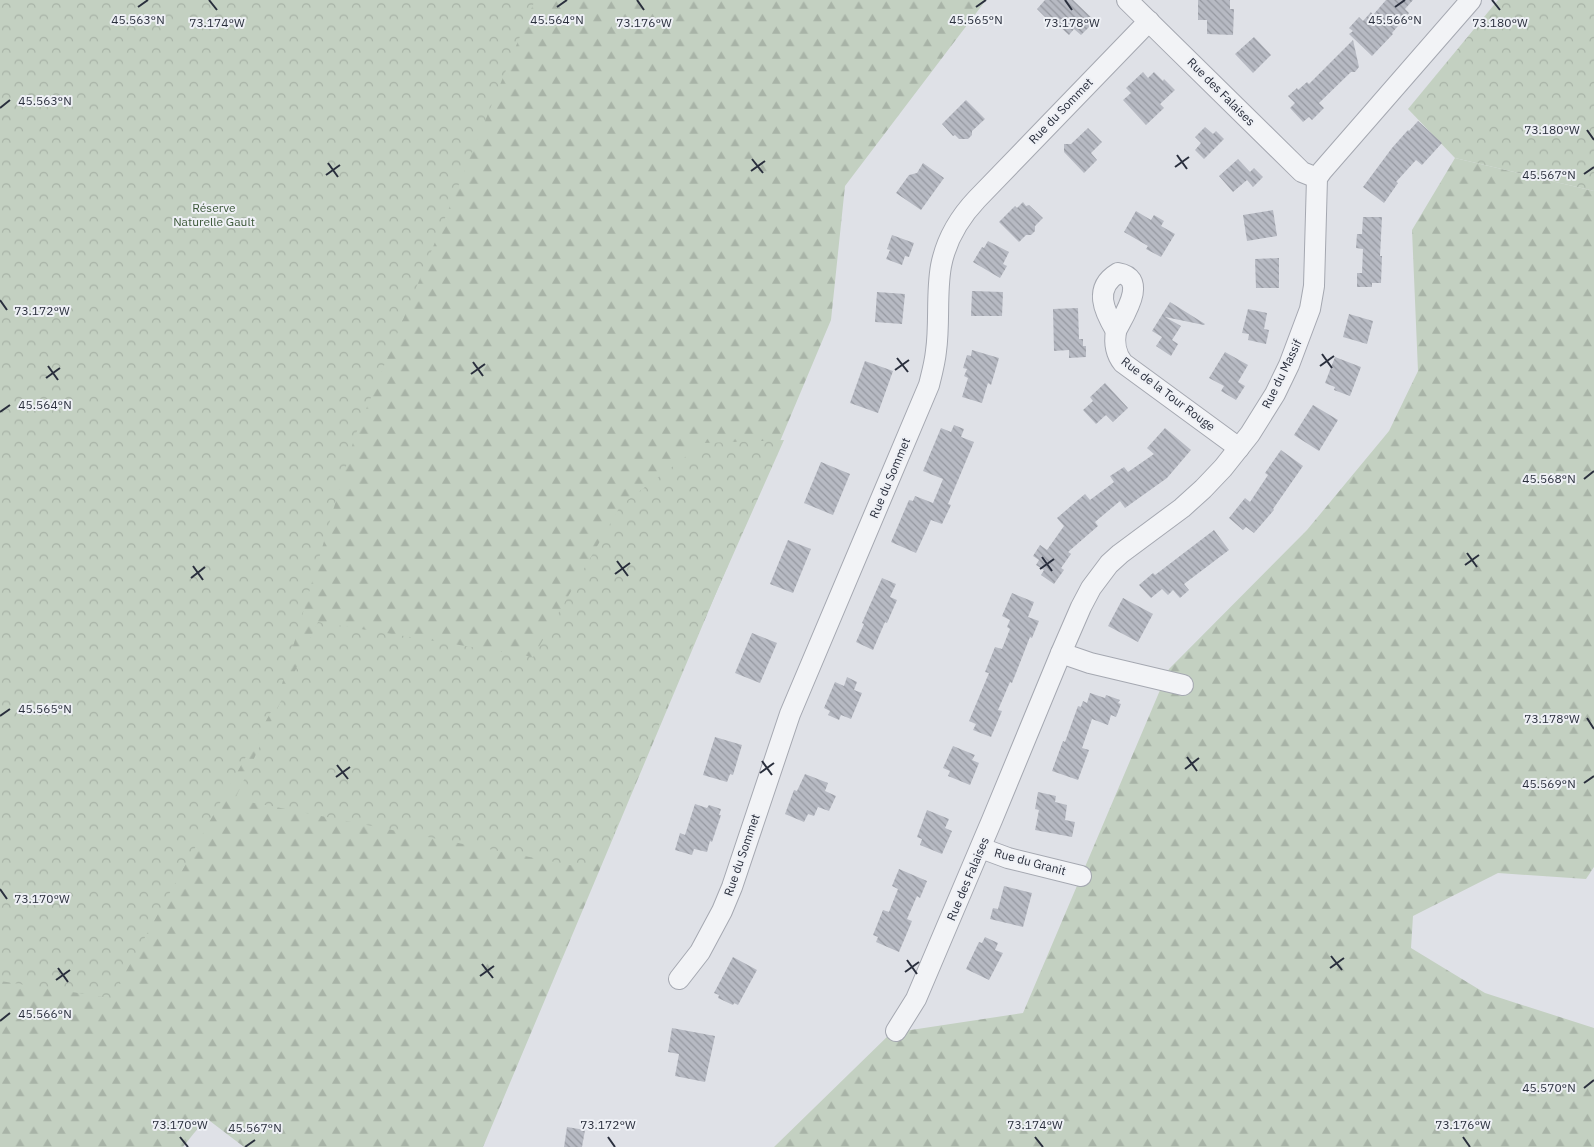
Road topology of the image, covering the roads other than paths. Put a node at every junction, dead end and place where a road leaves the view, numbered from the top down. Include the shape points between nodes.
1 (1127, 0) edge
2 (1471, 0) edge
3 (1149, 22) junction
4 (1317, 178) junction
5 (1116, 331) dead end
6 (1239, 448) junction
7 (1061, 653) junction
8 (1182, 685) dead end
9 (1032, 723) joint
10 (981, 848) junction
11 (1080, 876) dead end
12 (679, 979) dead end
13 (896, 1031) dead end

1 - 3 street, Rue des Falaises
2 - 4 street
3 - 4 street, Rue des Falaises via 1302,172
3 - 12 street, Rue du Sommet via 977,199 962,216 952,235 941,266 937,349 929,384 790,714 722,911 700,952
4 - 6 street, Rue du Massif via 1314,286 1310,309 1275,394
5 - 6 street, Rue de la Tour Rouge via 1114,343 1123,363
6 - 7 street, Rue du Massif via 1189,502 1109,564 1091,588
7 - 8 street
7 - 9 street, Rue du Massif
9 - 10 street, Rue des Falaises
10 - 11 street, Rue du Granit
10 - 13 street, Rue des Falaises via 916,999

